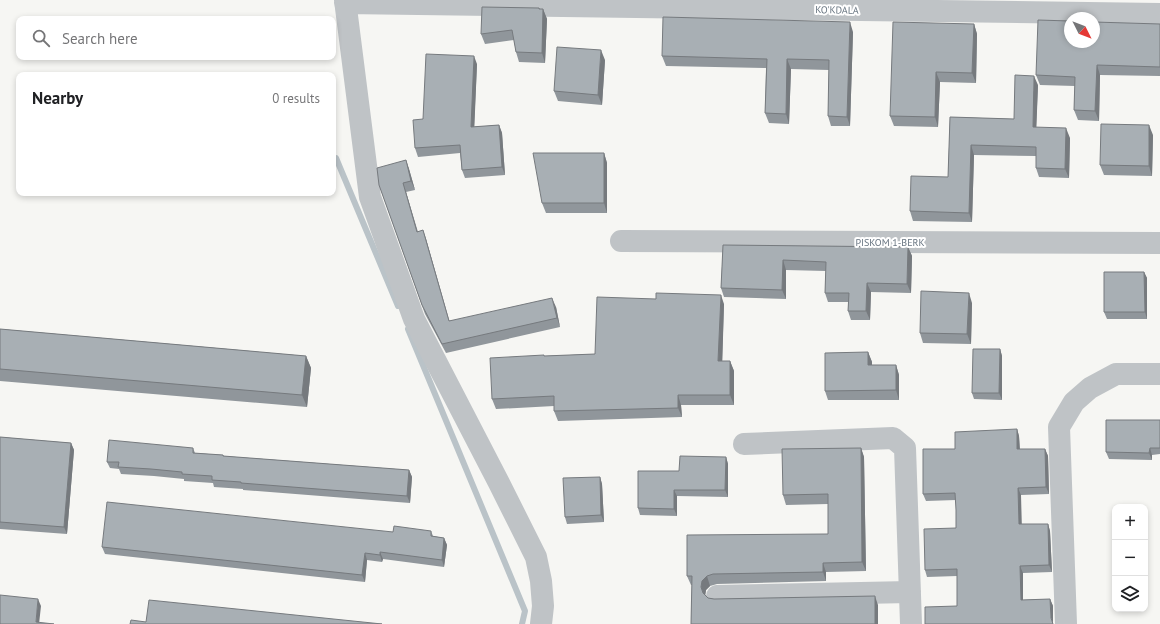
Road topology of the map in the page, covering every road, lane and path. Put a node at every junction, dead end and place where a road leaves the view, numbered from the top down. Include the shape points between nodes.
1 (345, 1) edge
2 (1160, 14) edge
3 (620, 241) dead end
4 (1160, 243) edge
5 (1160, 374) edge
6 (744, 444) dead end
7 (910, 592) junction
8 (717, 596) dead end
9 (541, 624) edge
10 (911, 624) edge
11 (1066, 624) edge

1 - 2 street, KO'KDALA
1 - 9 street via 370,197 414,319 536,557 541,581
3 - 4 street, PISKOM 1-BERK
5 - 11 street via 1116,374 1090,388 1074,402 1059,427
6 - 7 street via 893,438 905,448
7 - 8 street
7 - 10 street

